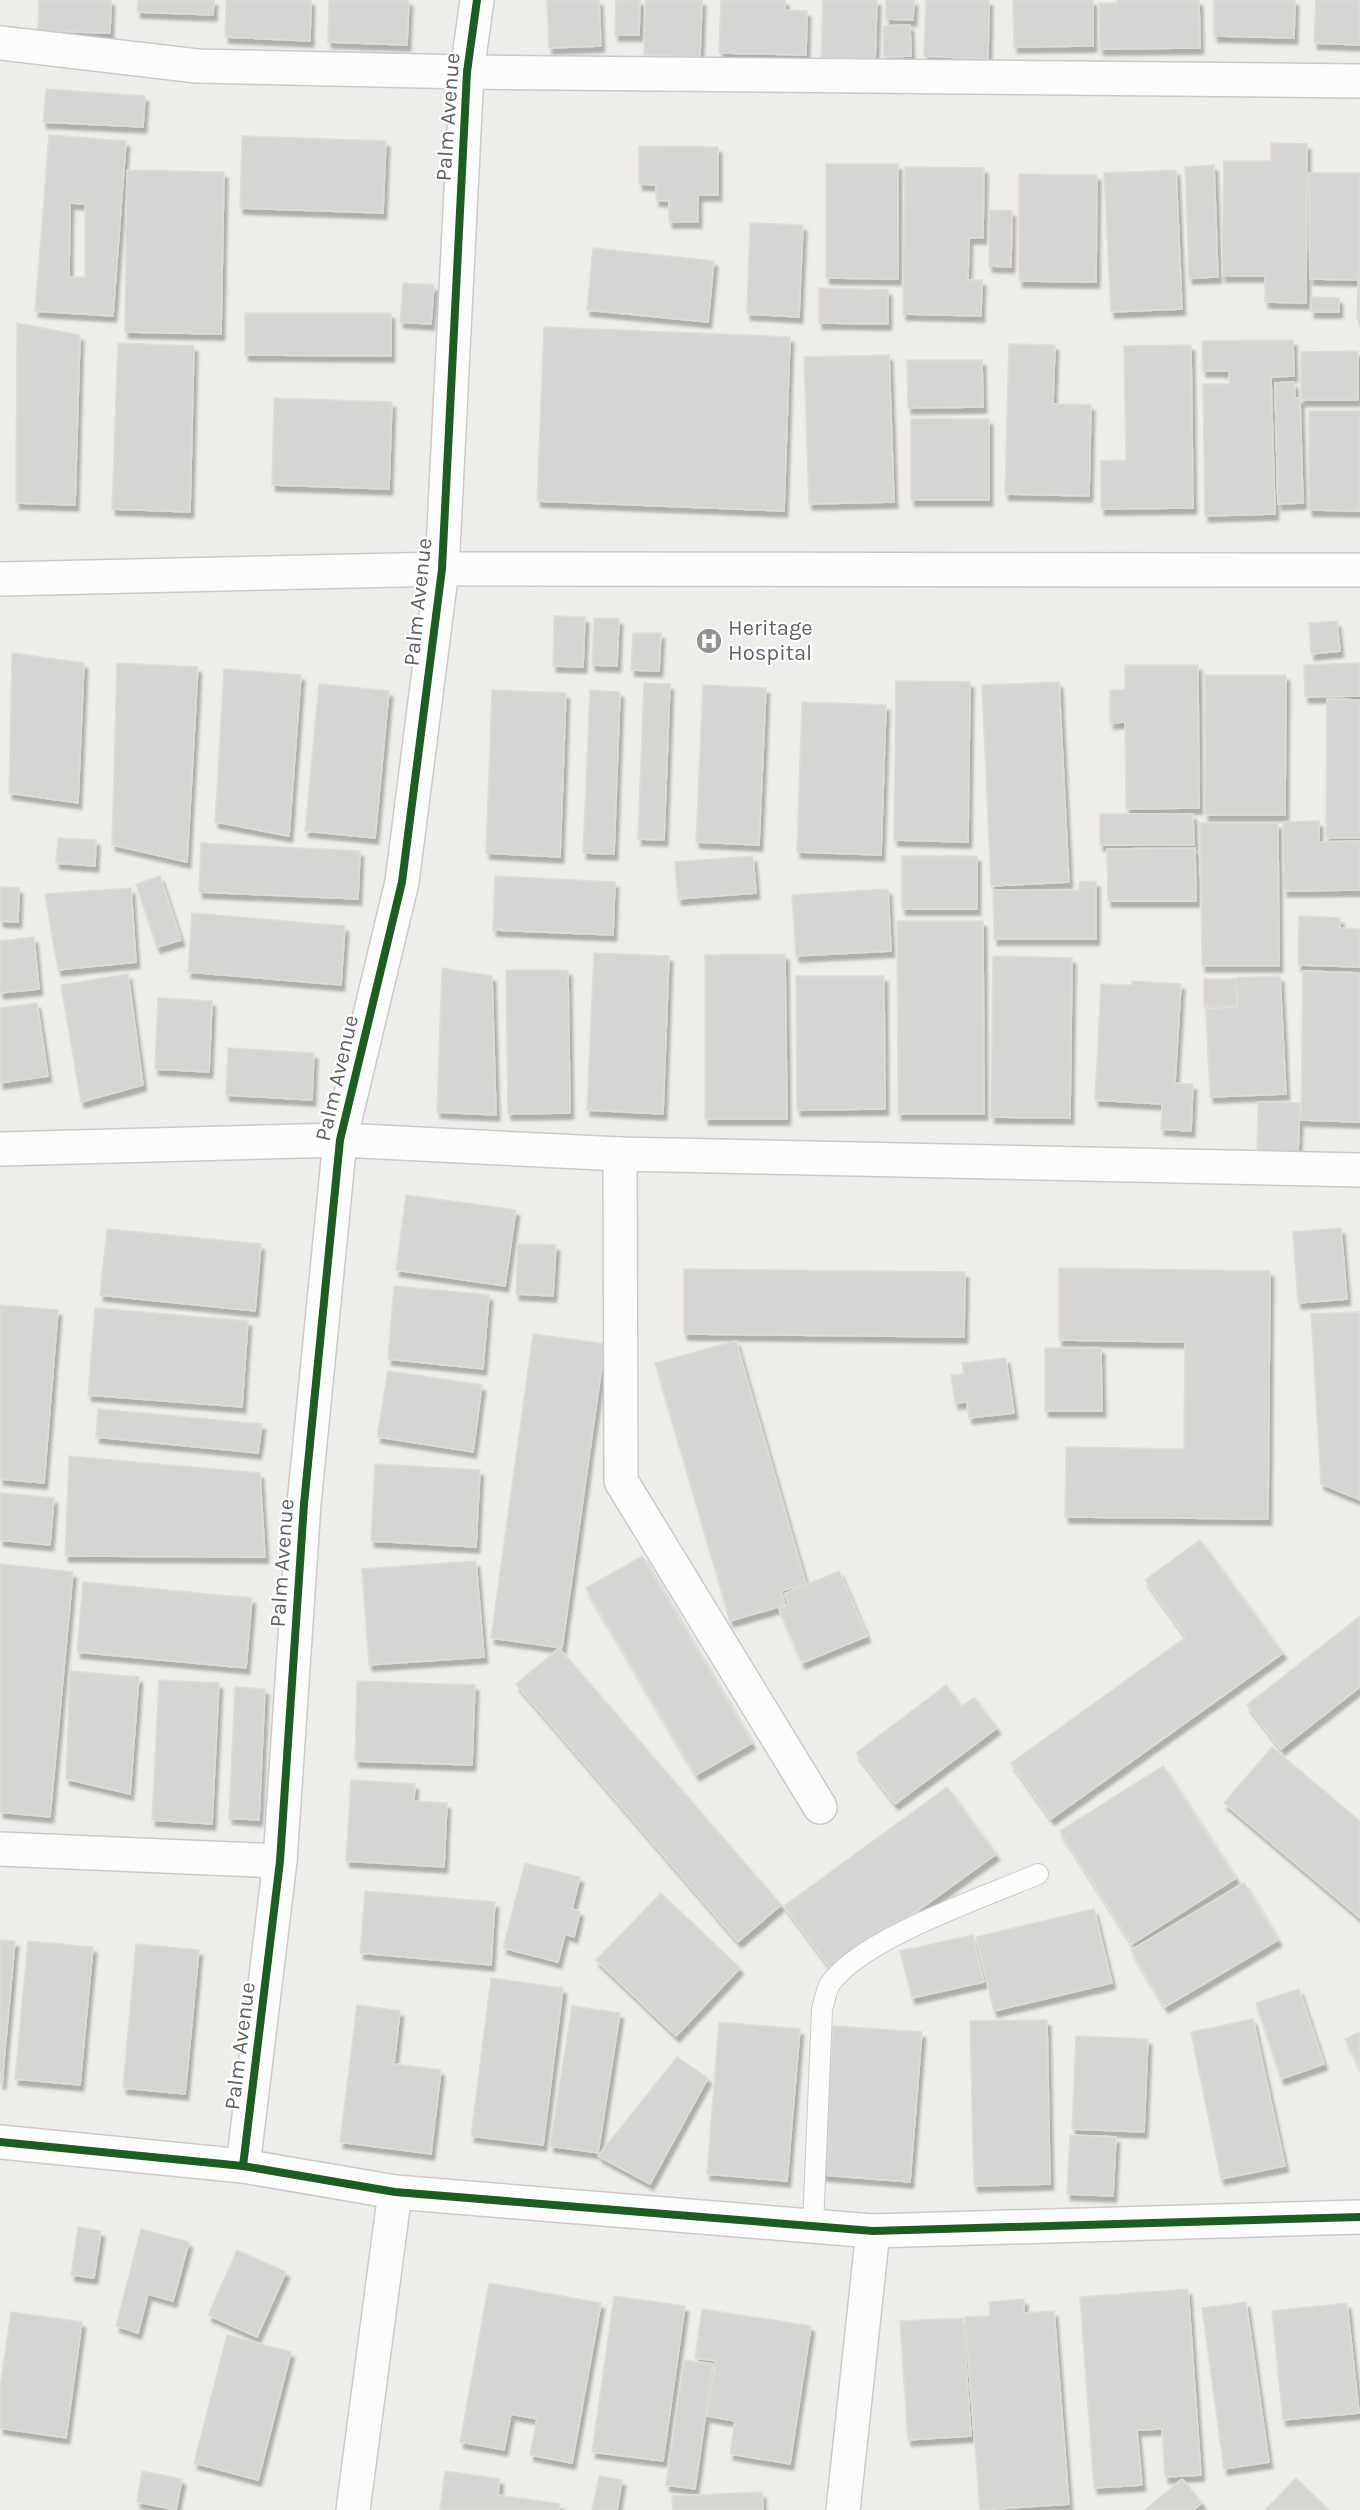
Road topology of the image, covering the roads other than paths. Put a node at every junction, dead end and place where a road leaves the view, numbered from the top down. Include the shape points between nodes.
1 (477, 0) edge
2 (0, 43) edge
3 (467, 72) junction
4 (1360, 81) edge
5 (442, 569) junction
6 (1360, 570) edge
7 (0, 579) edge
8 (340, 1140) junction
9 (0, 1149) edge
10 (620, 1154) junction
11 (1360, 1170) edge
12 (820, 1807) dead end
13 (0, 1850) edge
14 (280, 1861) junction
15 (1038, 1874) dead end
16 (0, 2142) edge
17 (243, 2166) junction
18 (395, 2192) junction
19 (1360, 2217) edge
20 (813, 2226) junction
21 (873, 2231) junction
22 (353, 2510) edge
23 (843, 2510) edge

1 - 3 street, Palm Avenue
2 - 3 street via 197,66
3 - 4 street
3 - 5 street, Palm Avenue
5 - 6 street
5 - 7 street
5 - 8 street, Palm Avenue via 402,882
8 - 9 street
8 - 10 street
8 - 14 street, Palm Avenue via 304,1504
10 - 11 street
10 - 12 street via 621,1481
13 - 14 street
14 - 17 street, Palm Avenue
15 - 20 lane via 878,1943 829,1986 822,2010
16 - 17 street
17 - 18 street
18 - 20 street
18 - 22 street
19 - 21 street
20 - 21 street
21 - 23 street

